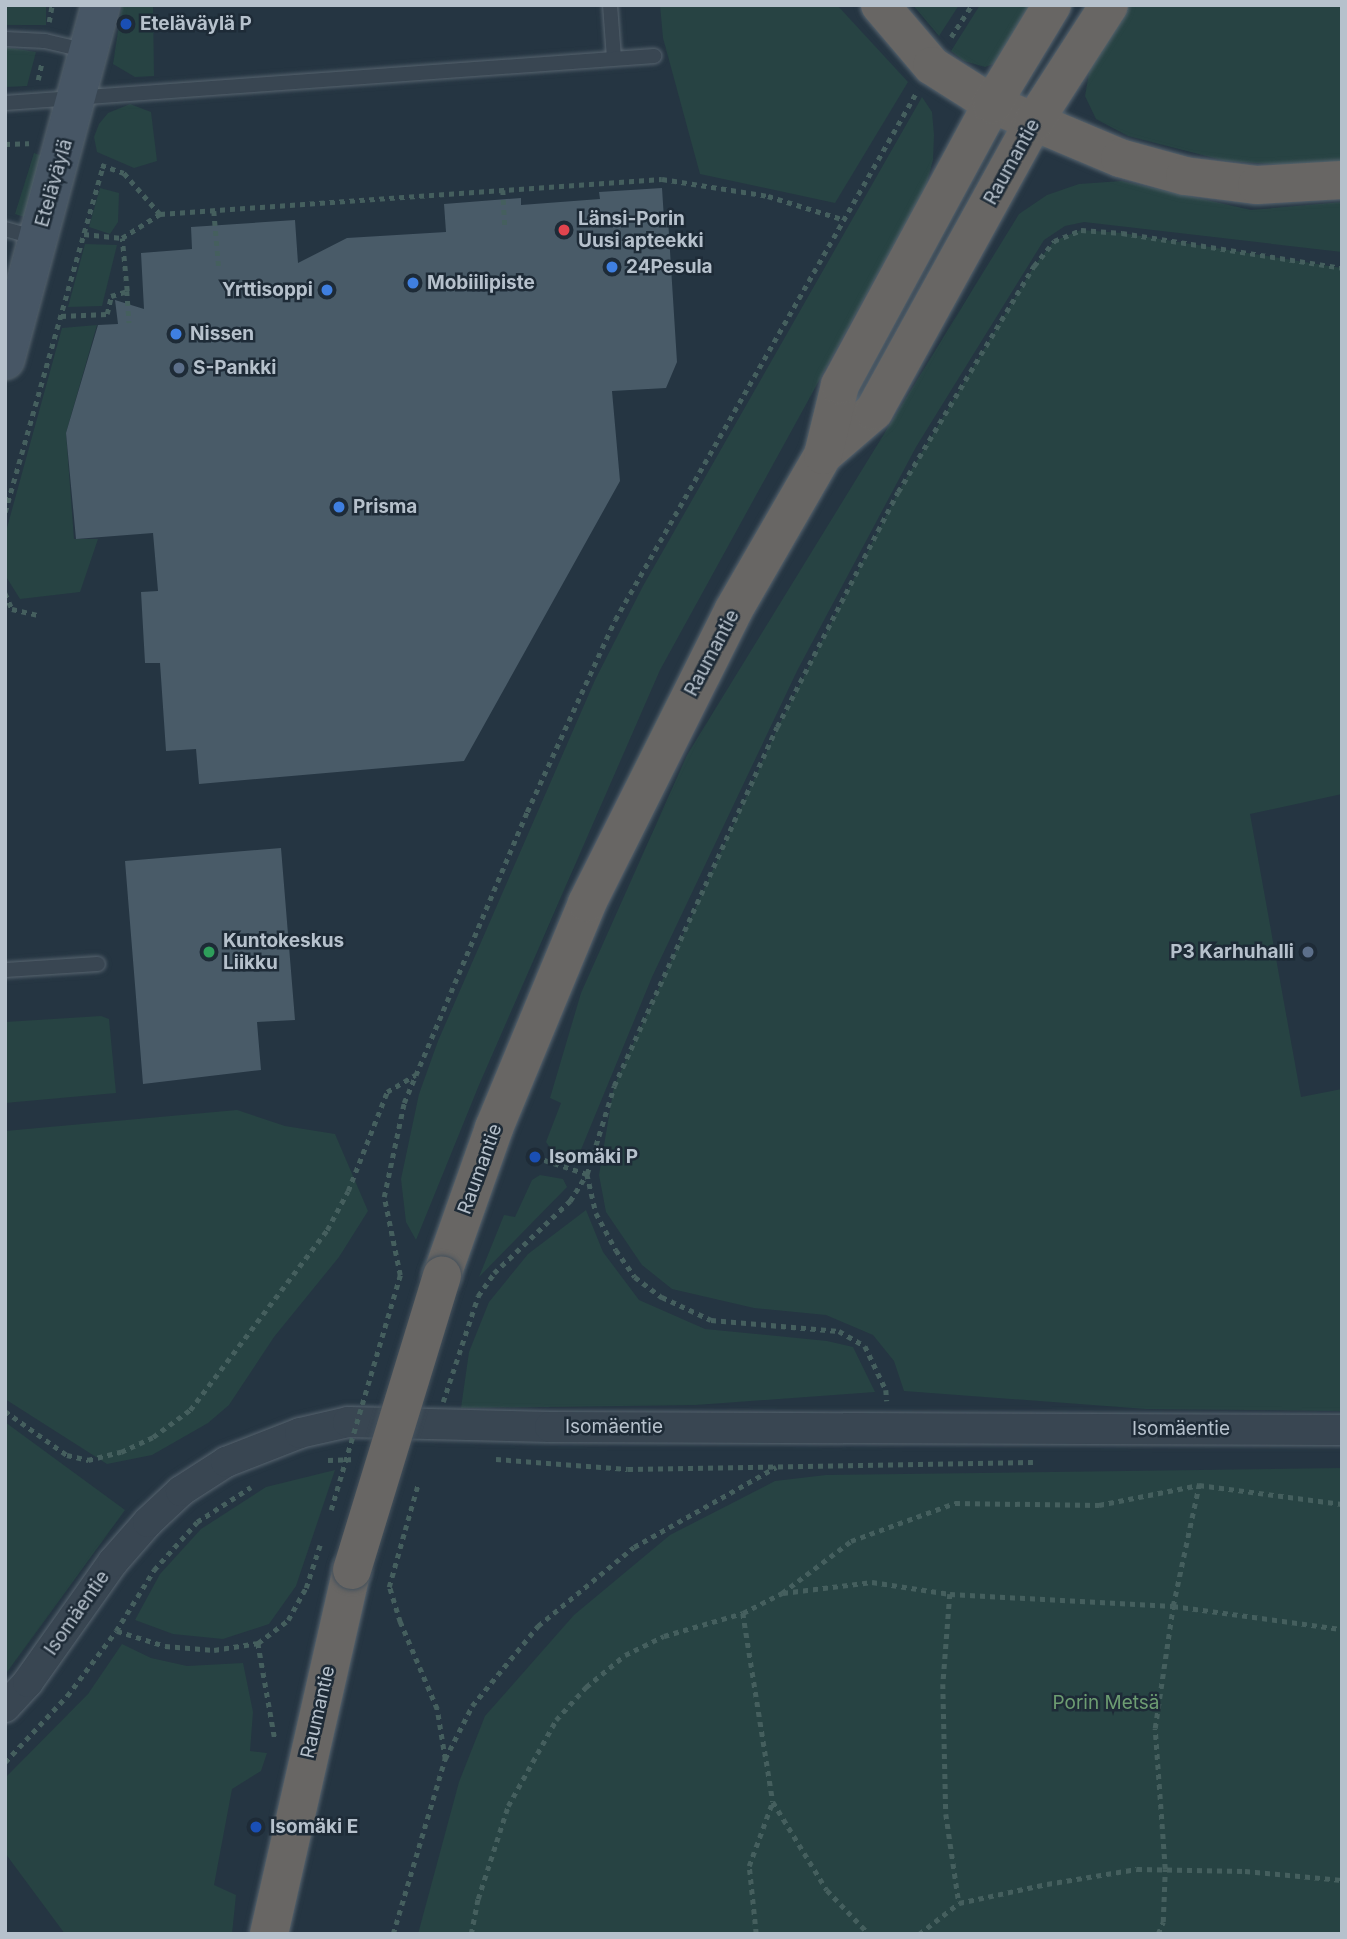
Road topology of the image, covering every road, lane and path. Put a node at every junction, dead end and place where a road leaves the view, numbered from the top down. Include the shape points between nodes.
1 (101, 5) edge
2 (610, 5) edge
3 (880, 5) edge
4 (972, 5) edge
5 (1052, 5) edge
6 (1109, 5) edge
7 (5, 39) edge
8 (90, 51) junction
9 (654, 56) dead end
10 (614, 58) junction
11 (932, 66) junction
12 (78, 98) junction
13 (5, 103) edge
14 (992, 104) junction
15 (1033, 122) junction
16 (5, 144) edge
17 (62, 152) junction
18 (103, 166) junction
19 (1342, 180) edge
20 (503, 190) junction
21 (214, 211) junction
22 (160, 214) junction
23 (842, 219) junction
24 (505, 228) dead end
25 (22, 233) edge
26 (84, 234) junction
27 (122, 238) junction
28 (1342, 268) edge
29 (219, 269) dead end
30 (127, 291) junction
31 (61, 316) junction
32 (129, 323) dead end
33 (5, 360) edge
34 (823, 455) junction
35 (5, 513) edge
36 (5, 593) edge
37 (37, 615) dead end
38 (98, 964) dead end
39 (5, 970) edge
40 (416, 1074) junction
41 (535, 1157) dead end
42 (587, 1174) junction
43 (440, 1409) dead end
44 (5, 1411) edge
45 (888, 1427) junction
46 (1342, 1430) edge
47 (360, 1459) dead end
48 (492, 1459) dead end
49 (321, 1460) dead end
50 (1039, 1462) dead end
51 (778, 1465) junction
52 (888, 1465) junction
53 (259, 1482) dead end
54 (418, 1482) dead end
55 (1199, 1485) junction
56 (1342, 1504) edge
57 (330, 1513) dead end
58 (322, 1538) dead end
59 (782, 1593) junction
60 (950, 1594) junction
61 (1173, 1606) junction
62 (743, 1613) junction
63 (1342, 1629) edge
64 (116, 1631) junction
65 (258, 1643) junction
66 (5, 1707) edge
67 (273, 1746) dead end
68 (445, 1759) junction
69 (5, 1762) edge
70 (773, 1802) junction
71 (1165, 1870) junction
72 (1342, 1880) edge
73 (959, 1903) junction
74 (269, 1934) edge
75 (393, 1934) edge
76 (471, 1934) edge
77 (756, 1934) edge
78 (869, 1934) edge
79 (919, 1934) edge
80 (1158, 1934) edge

1 - 8 main road, Eteläväylä
2 - 10 lane
3 - 11 highway
4 - 11 path
5 - 14 highway, Raumantie
6 - 15 highway, Raumantie
7 - 8 lane via 46,41
8 - 12 main road, Eteläväylä
9 - 10 lane
10 - 12 lane
11 - 14 highway
11 - 23 path
12 - 13 lane
12 - 17 main road, Eteläväylä
14 - 15 highway
14 - 34 highway, Raumantie via 840,385
15 - 19 highway via 1120,158 1185,176 1257,185
15 - 34 highway, Raumantie via 874,411
16 - 17 path via 26,142
17 - 18 path
17 - 25 main road, Eteläväylä
18 - 22 path via 124,173
18 - 26 path
20 - 21 path
20 - 23 path via 663,179 768,196
20 - 24 path
21 - 22 path
21 - 29 path
22 - 27 path
23 - 40 path via 615,620 527,812
25 - 33 main road, Eteläväylä
26 - 27 path
26 - 31 path
27 - 30 path
28 - 42 path via 1122,233 1081,230 1054,241 1034,266 898,492 777,727 614,1086
30 - 31 path via 111,296 107,314
30 - 32 path
31 - 35 path
34 - 74 highway, Raumantie, bridge via 727,622 587,902 494,1128 442,1275 352,1570
36 - 37 path via 12,609
38 - 39 lane
40 - 44 path via 387,1092 348,1191 327,1230 190,1410 153,1437 88,1460 68,1455
40 - 57 path, bridge via 404,1102 384,1197 400,1275
41 - 42 path
42 - 43 path, bridge via 570,1201 494,1273 478,1296
42 - 45 path via 596,1213 635,1277 663,1297 711,1320 839,1331 866,1346 887,1390
45 - 46 street, Isomäentie
45 - 52 path
45 - 66 street, Isomäentie via 348,1422 300,1433 226,1462 164,1506 113,1562 28,1682
47 - 49 path
48 - 51 path via 628,1468
50 - 52 path
51 - 52 path
51 - 68 path via 634,1547 538,1626 472,1706
53 - 64 path via 197,1522 154,1570
54 - 68 path, bridge via 389,1587 437,1709
55 - 56 path
55 - 59 path via 1099,1505 955,1503 851,1541
55 - 61 path
58 - 65 path via 306,1588 288,1620
59 - 60 path via 872,1582
59 - 62 path
60 - 61 path
60 - 73 path via 943,1684 946,1814
61 - 63 path
61 - 71 path via 1155,1728
62 - 70 path
62 - 76 path via 664,1636 625,1655 556,1720 508,1806
64 - 65 path via 165,1646 214,1650
64 - 69 path via 67,1696
65 - 67 path via 276,1733
68 - 75 path
70 - 77 path via 749,1866
70 - 78 path via 827,1890
71 - 72 path via 1245,1871
71 - 73 path via 1137,1869
71 - 80 path via 1163,1922
73 - 79 path

